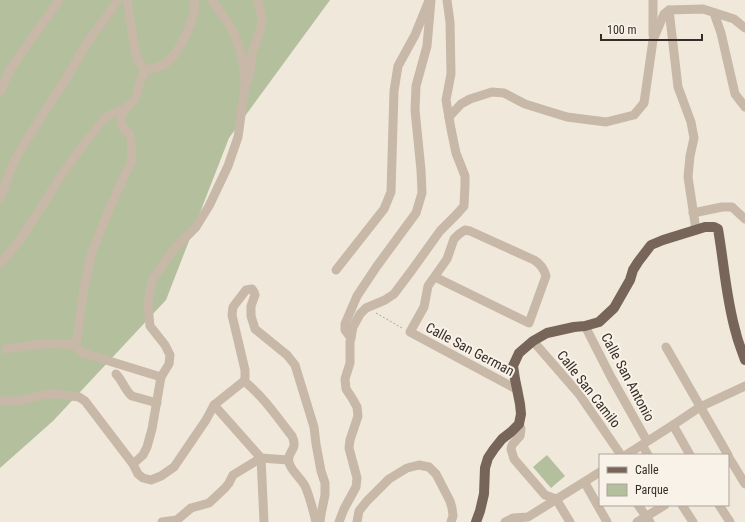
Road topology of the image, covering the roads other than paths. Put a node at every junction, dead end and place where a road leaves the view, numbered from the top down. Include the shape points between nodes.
1 (59, 0) edge
2 (118, 0) edge
3 (127, 0) edge
4 (194, 0) edge
5 (212, 0) edge
6 (258, 0) edge
7 (430, 0) edge
8 (447, 0) edge
9 (653, 0) edge
10 (669, 10) junction
11 (714, 12) junction
12 (745, 28) edge
13 (653, 40) junction
14 (146, 70) junction
15 (245, 86) junction
16 (0, 92) edge
17 (745, 107) edge
18 (125, 109) junction
19 (449, 117) junction
20 (0, 198) edge
21 (693, 213) junction
22 (745, 219) edge
23 (696, 230) junction
24 (0, 263) edge
25 (336, 270) dead end
26 (435, 277) junction
27 (585, 326) junction
28 (351, 338) junction
29 (533, 341) junction
30 (76, 345) junction
31 (666, 347) dead end
32 (6, 349) dead end
33 (745, 360) edge
34 (116, 374) dead end
35 (161, 377) junction
36 (244, 381) junction
37 (745, 386) edge
38 (518, 390) junction
39 (0, 401) edge
40 (157, 403) junction
41 (214, 405) junction
42 (700, 407) junction
43 (519, 424) junction
44 (674, 425) junction
45 (644, 443) junction
46 (620, 454) edge
47 (628, 454) edge
48 (648, 454) edge
49 (689, 454) edge
50 (727, 454) edge
51 (261, 458) junction
52 (288, 460) junction
53 (133, 464) junction
54 (730, 466) edge
55 (599, 473) edge
56 (585, 482) junction
57 (745, 484) edge
58 (556, 499) junction
59 (639, 506) edge
60 (664, 506) edge
61 (683, 506) edge
62 (720, 506) edge
63 (648, 519) edge
64 (529, 520) edge
65 (162, 522) edge
66 (264, 522) edge
67 (316, 522) edge
68 (320, 522) edge
69 (339, 522) edge
70 (357, 522) edge
71 (451, 522) edge
72 (476, 522) edge
73 (505, 522) edge
74 (570, 522) edge
75 (608, 522) edge
76 (637, 522) edge
77 (693, 522) edge
78 (730, 522) edge

1 - 16 street via 9,71
2 - 20 street via 85,46 21,149
3 - 14 street via 138,61
4 - 14 street via 195,10 177,52 166,64
5 - 15 street via 234,33 243,62
6 - 15 street via 261,28
7 - 25 street via 398,66 394,91 391,192 384,209
7 - 28 street via 427,46 416,86 415,110 422,193 416,213 357,296 345,324 345,330
8 - 19 street via 451,74 446,100
9 - 13 street
10 - 11 street via 703,9
10 - 13 street via 664,14
10 - 21 street via 678,87 694,138 688,178
11 - 12 street via 734,19
11 - 17 street via 735,94
13 - 19 street via 644,103 634,115 606,122 567,117 525,104 504,93 492,92 461,104
14 - 18 street via 134,100
15 - 35 street via 238,137 228,166 196,227 174,249 154,277 150,290 150,326 170,355 169,364
18 - 24 street via 104,118 63,172 31,224
18 - 30 street via 121,123 130,134 132,160 91,255
19 - 28 street via 456,153 464,176 464,206 440,231 394,294 366,308 360,314
21 - 22 street via 732,207
21 - 23 street
23 - 27 main road via 651,245 638,262 614,308 599,322
23 - 33 main road via 714,226 718,229 730,306
26 - 26 street via 447,259 454,239 465,230 534,260 544,269 546,276 529,323
26 - 38 street, Calle San German via 428,286 424,306 410,332
27 - 29 main road via 547,333
27 - 45 street, Calle San Antonio
28 - 69 street via 350,362 345,384 357,407 358,416 349,448 358,478
29 - 38 main road via 519,353 514,366
29 - 46 street, Calle San Camilo via 578,394
30 - 32 street via 40,344
30 - 35 street via 83,352
31 - 42 street
34 - 40 street via 129,394
35 - 40 street
36 - 41 street
36 - 52 street via 262,397 292,436 294,447
36 - 68 street via 245,370 232,315 233,307 246,290 252,289 255,296 251,316 255,329 295,365 314,427 325,483
37 - 42 street
38 - 43 main road via 521,414
39 - 53 street via 19,401 46,394 79,397 85,401
40 - 53 street via 147,447
41 - 51 street
41 - 53 street via 174,467 151,480 138,474
42 - 44 street
42 - 50 street
43 - 58 street via 520,436 511,449 514,459 545,495
43 - 72 main road via 502,439 488,458 484,494
44 - 45 street
44 - 49 street
45 - 47 street
45 - 48 street, Calle San Antonio
51 - 52 street
51 - 65 street via 233,475 225,488 209,503 191,508 177,520
51 - 66 street
52 - 67 street via 289,466 305,486
54 - 57 street
55 - 56 street
56 - 58 street
56 - 75 street
58 - 64 street
58 - 74 street
59 - 63 street
60 - 63 street
61 - 77 street
62 - 78 street
63 - 76 street
64 - 73 street via 513,518
70 - 71 street via 359,511 388,479 407,468 419,465 430,467 436,474 450,501 453,516

